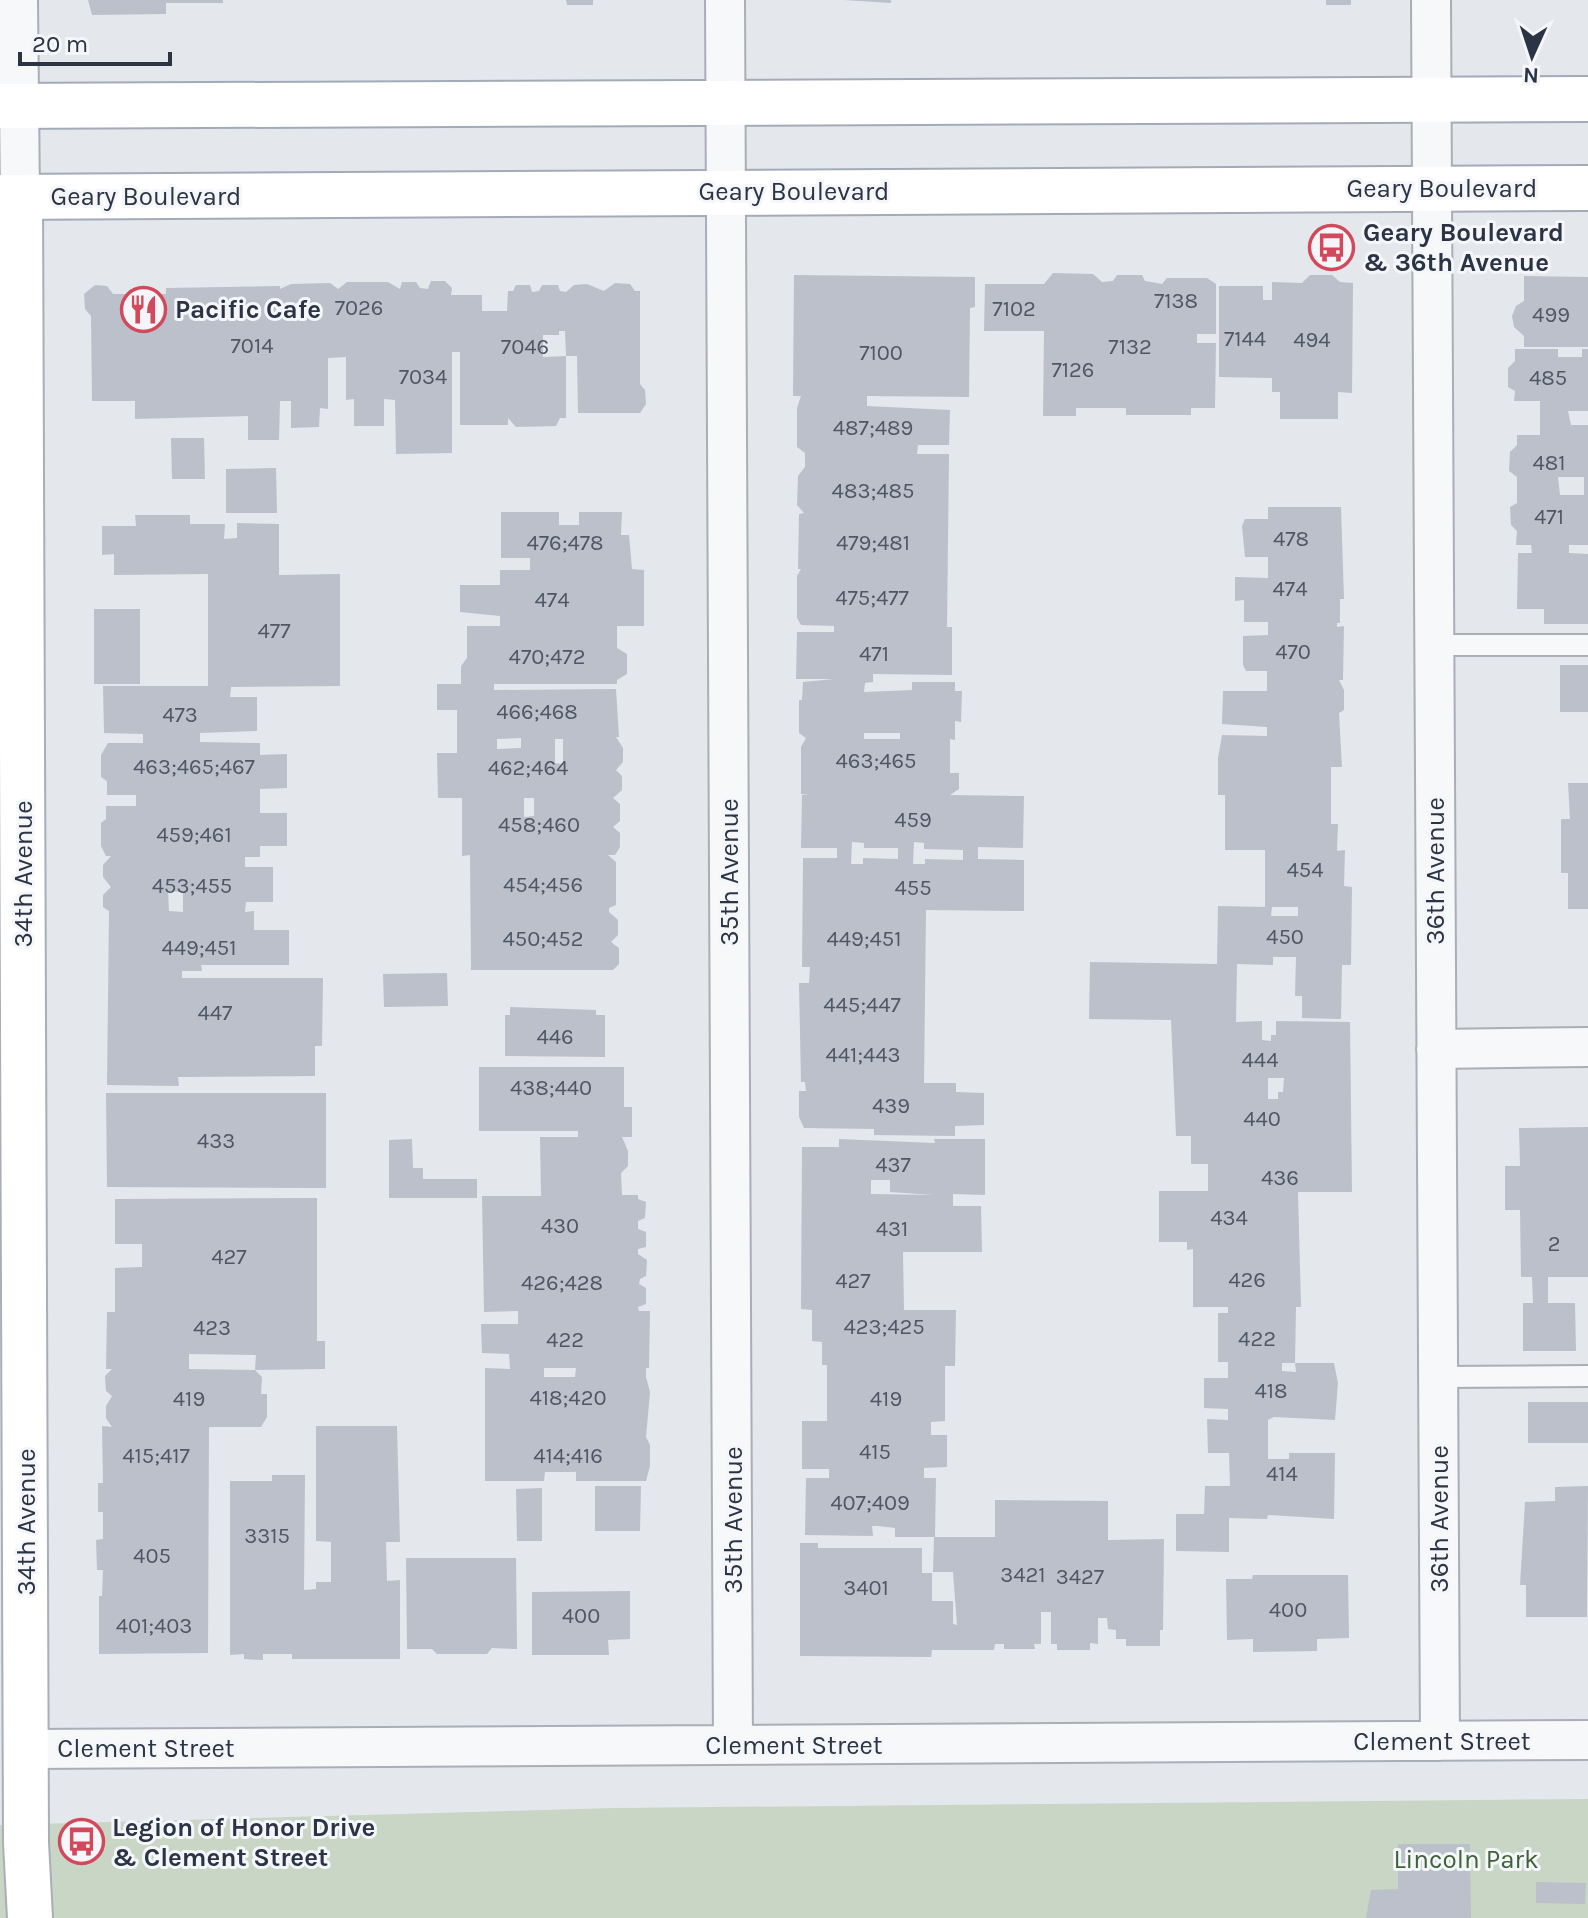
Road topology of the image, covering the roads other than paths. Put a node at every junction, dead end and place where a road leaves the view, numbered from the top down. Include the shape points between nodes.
1 (18, 0) edge
2 (725, 0) edge
3 (1431, 0) edge
4 (1431, 99) junction
5 (1588, 99) edge
6 (725, 102) junction
7 (10, 106) edge
8 (1431, 188) junction
9 (1588, 188) edge
10 (726, 191) junction
11 (10, 197) edge
12 (1434, 645) junction
13 (1588, 645) edge
14 (1588, 1047) edge
15 (1436, 1049) junction
16 (1588, 1376) edge
17 (1438, 1377) junction
18 (1588, 1740) edge
19 (1440, 1741) junction
20 (733, 1745) junction
21 (13, 1749) edge
22 (25, 1914) edge

1 - 7 street, 34th Avenue
2 - 6 street, 35th Avenue
3 - 4 street, 36th Avenue
4 - 5 main road
4 - 6 main road
4 - 8 street, 36th Avenue
6 - 7 main road
6 - 10 street, 35th Avenue
7 - 11 street, 34th Avenue
8 - 9 main road, Geary Boulevard
8 - 10 main road, Geary Boulevard
8 - 12 street, 36th Avenue
10 - 11 main road, Geary Boulevard
10 - 20 street, 35th Avenue
11 - 21 main road, 34th Avenue
12 - 13 lane
12 - 15 street, 36th Avenue
14 - 15 street
15 - 17 street, 36th Avenue
16 - 17 lane
17 - 19 street, 36th Avenue
18 - 19 street, Clement Street
19 - 20 street, Clement Street
20 - 21 street, Clement Street
21 - 22 main road, 34th Avenue

